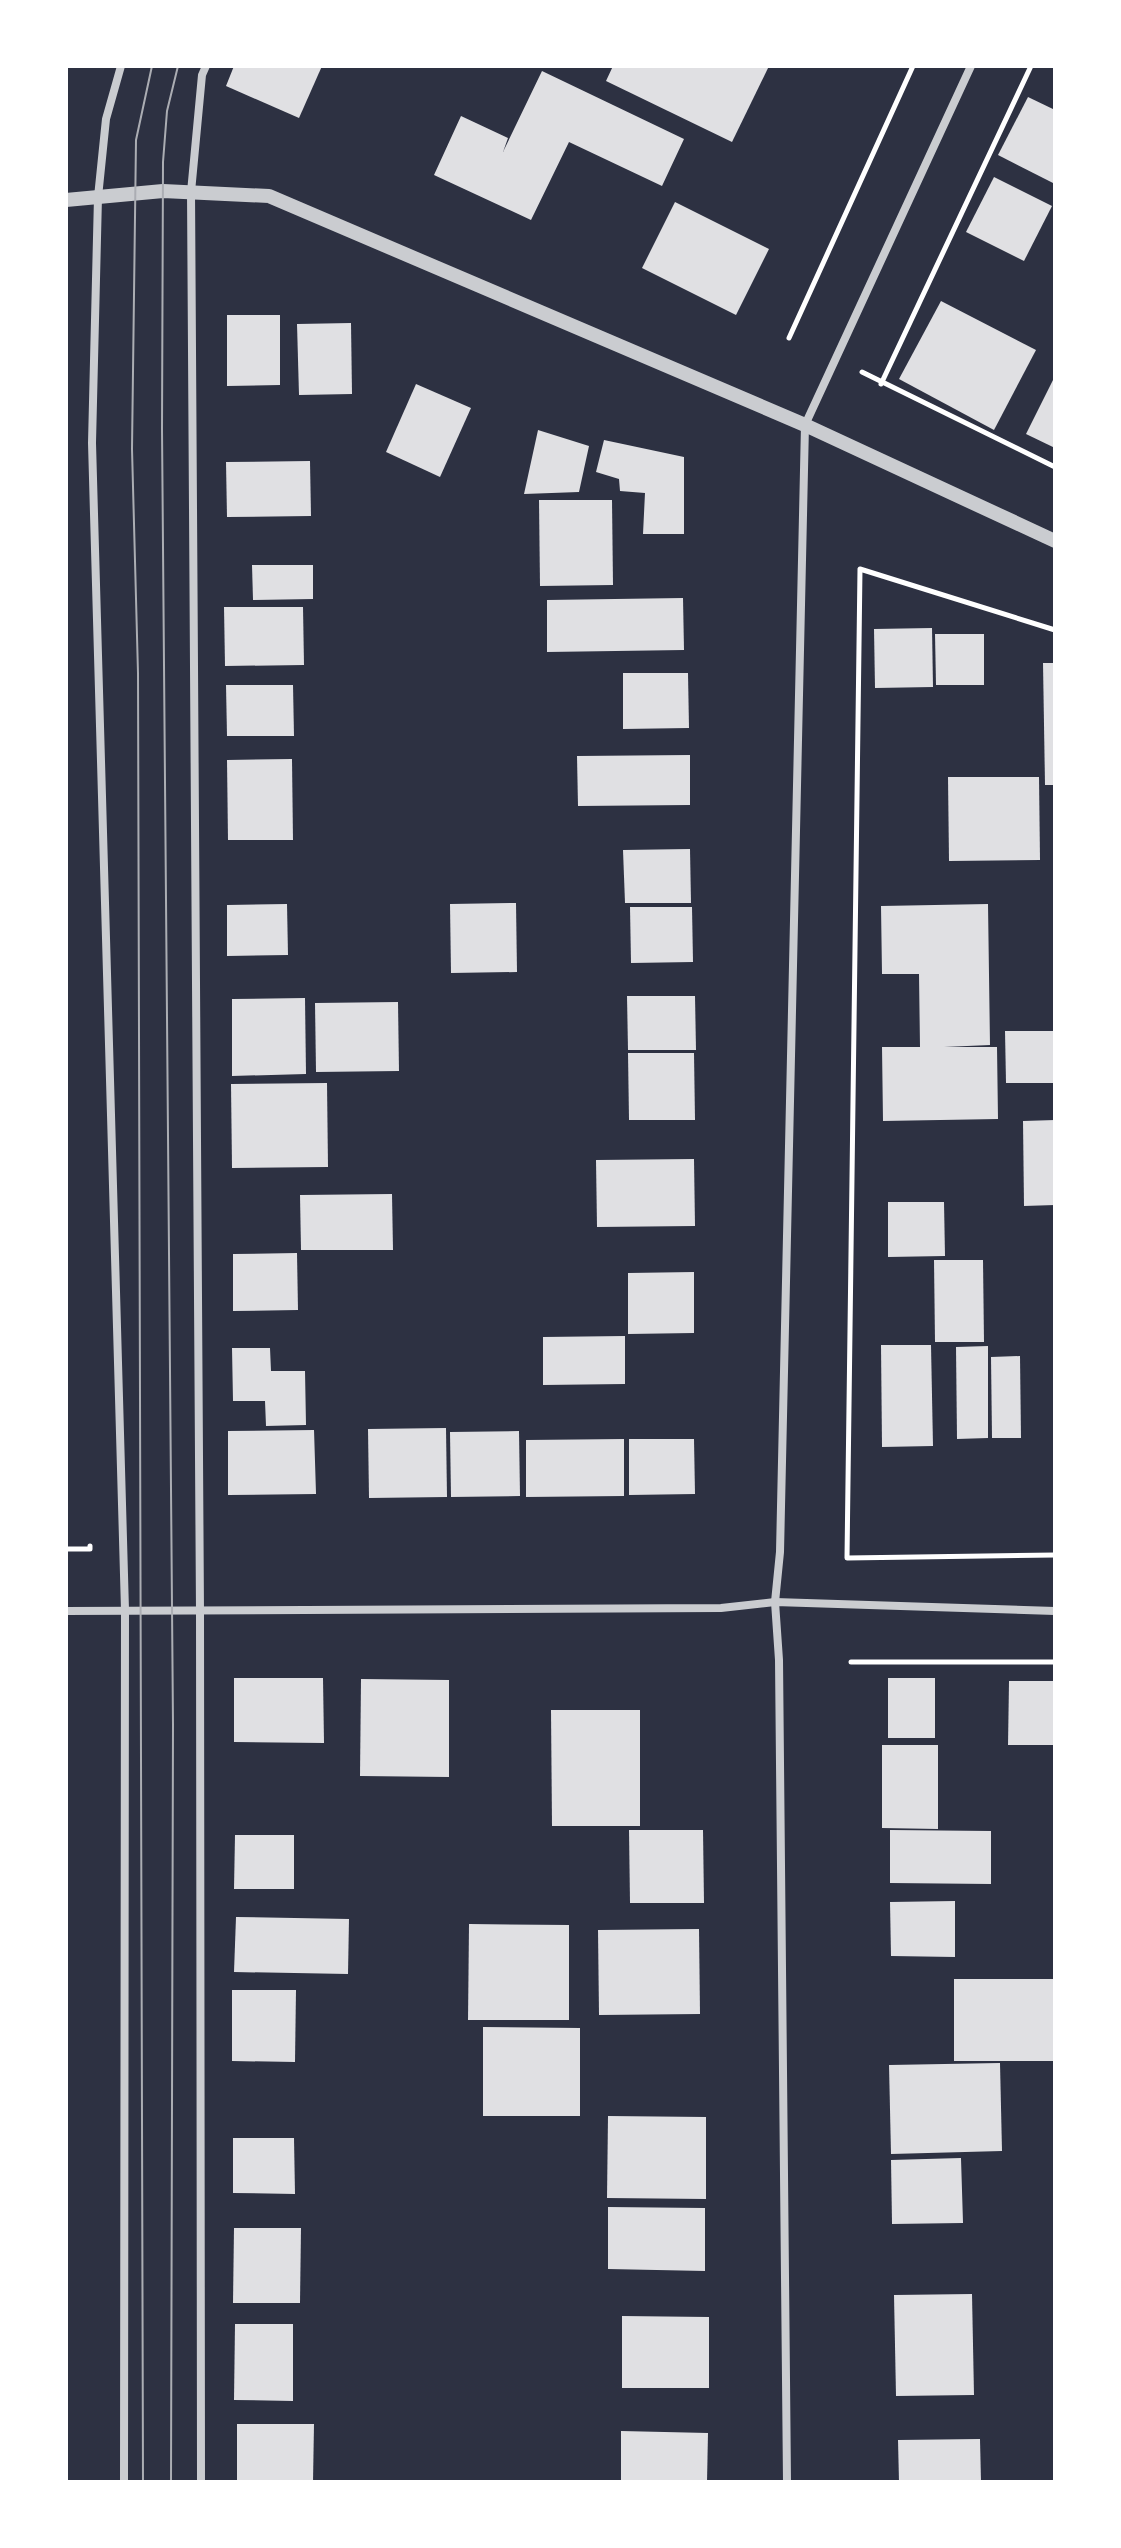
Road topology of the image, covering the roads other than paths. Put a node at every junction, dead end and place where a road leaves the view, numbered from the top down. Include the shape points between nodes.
1 (121, 66) edge
2 (206, 66) edge
3 (971, 66) edge
4 (191, 192) junction
5 (98, 197) junction
6 (66, 200) edge
7 (805, 425) junction
8 (1055, 541) edge
9 (775, 1602) junction
10 (125, 1610) junction
11 (66, 1611) edge
12 (1055, 1611) edge
13 (200, 1613) junction
14 (124, 2482) edge
15 (201, 2482) edge
16 (787, 2482) edge

1 - 5 street via 106,119
2 - 4 street
3 - 7 street
4 - 5 street
4 - 7 street via 269,196
4 - 13 street
5 - 6 street
5 - 10 street via 92,443
7 - 8 street
7 - 9 street
9 - 12 street
9 - 13 street via 721,1608
9 - 16 street
10 - 11 street
10 - 13 street
10 - 14 street
13 - 15 street

